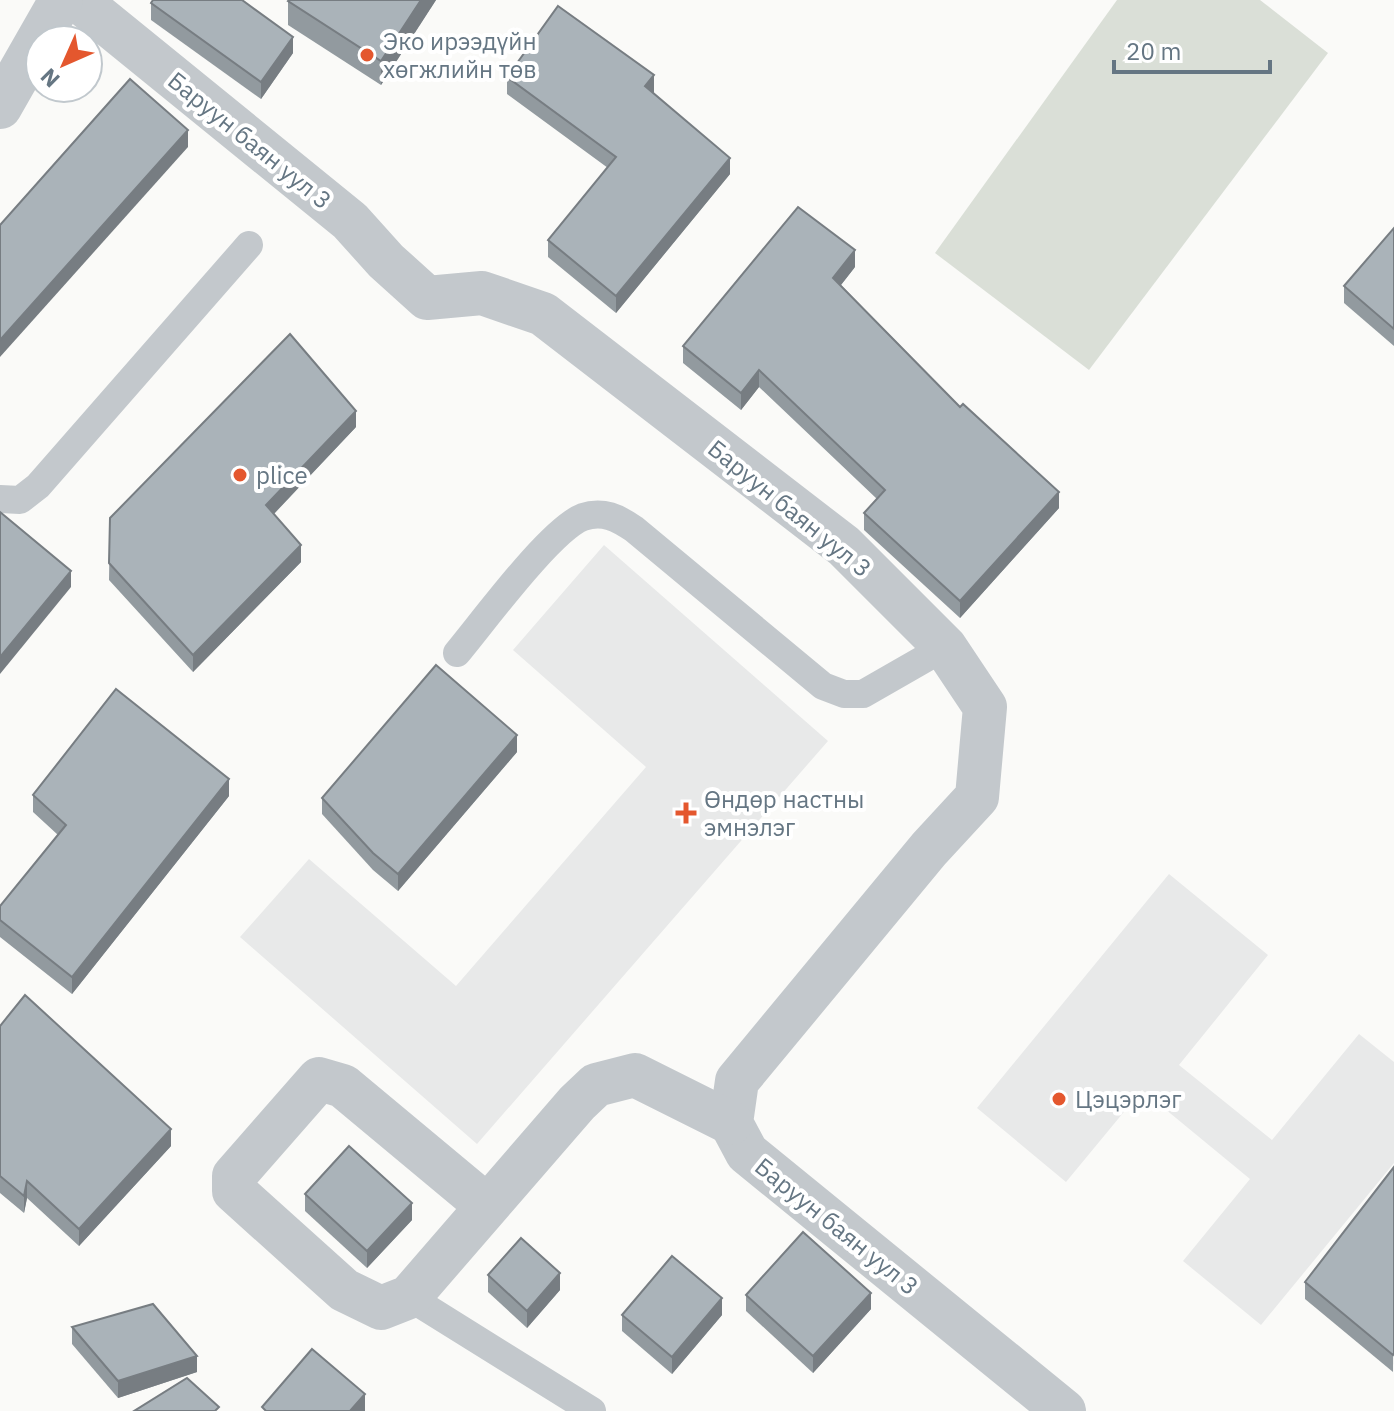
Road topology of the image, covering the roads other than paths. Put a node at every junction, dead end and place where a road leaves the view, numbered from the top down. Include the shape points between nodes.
1 (61, 0) edge
2 (78, 0) edge
3 (0, 107) edge
4 (249, 245) dead end
5 (0, 499) edge
6 (945, 647) junction
7 (457, 653) dead end
8 (731, 1123) junction
9 (487, 1206) junction
10 (409, 1297) junction
11 (592, 1411) edge
12 (1064, 1411) edge

1 - 3 street
2 - 6 street, Баруун баян уул 3 via 350,221 427,298 482,293 543,314 844,546
4 - 5 lane via 38,486 20,500
6 - 7 lane via 863,694 823,686 634,529 599,514 556,535
6 - 8 street, Баруун баян уул 3 via 985,707 977,797 737,1081
8 - 9 street via 635,1075 596,1085
8 - 12 street, Баруун баян уул 3 via 747,1153
9 - 10 street
9 - 10 street via 343,1086 319,1079 234,1176 234,1191 344,1290 381,1308
10 - 11 lane

